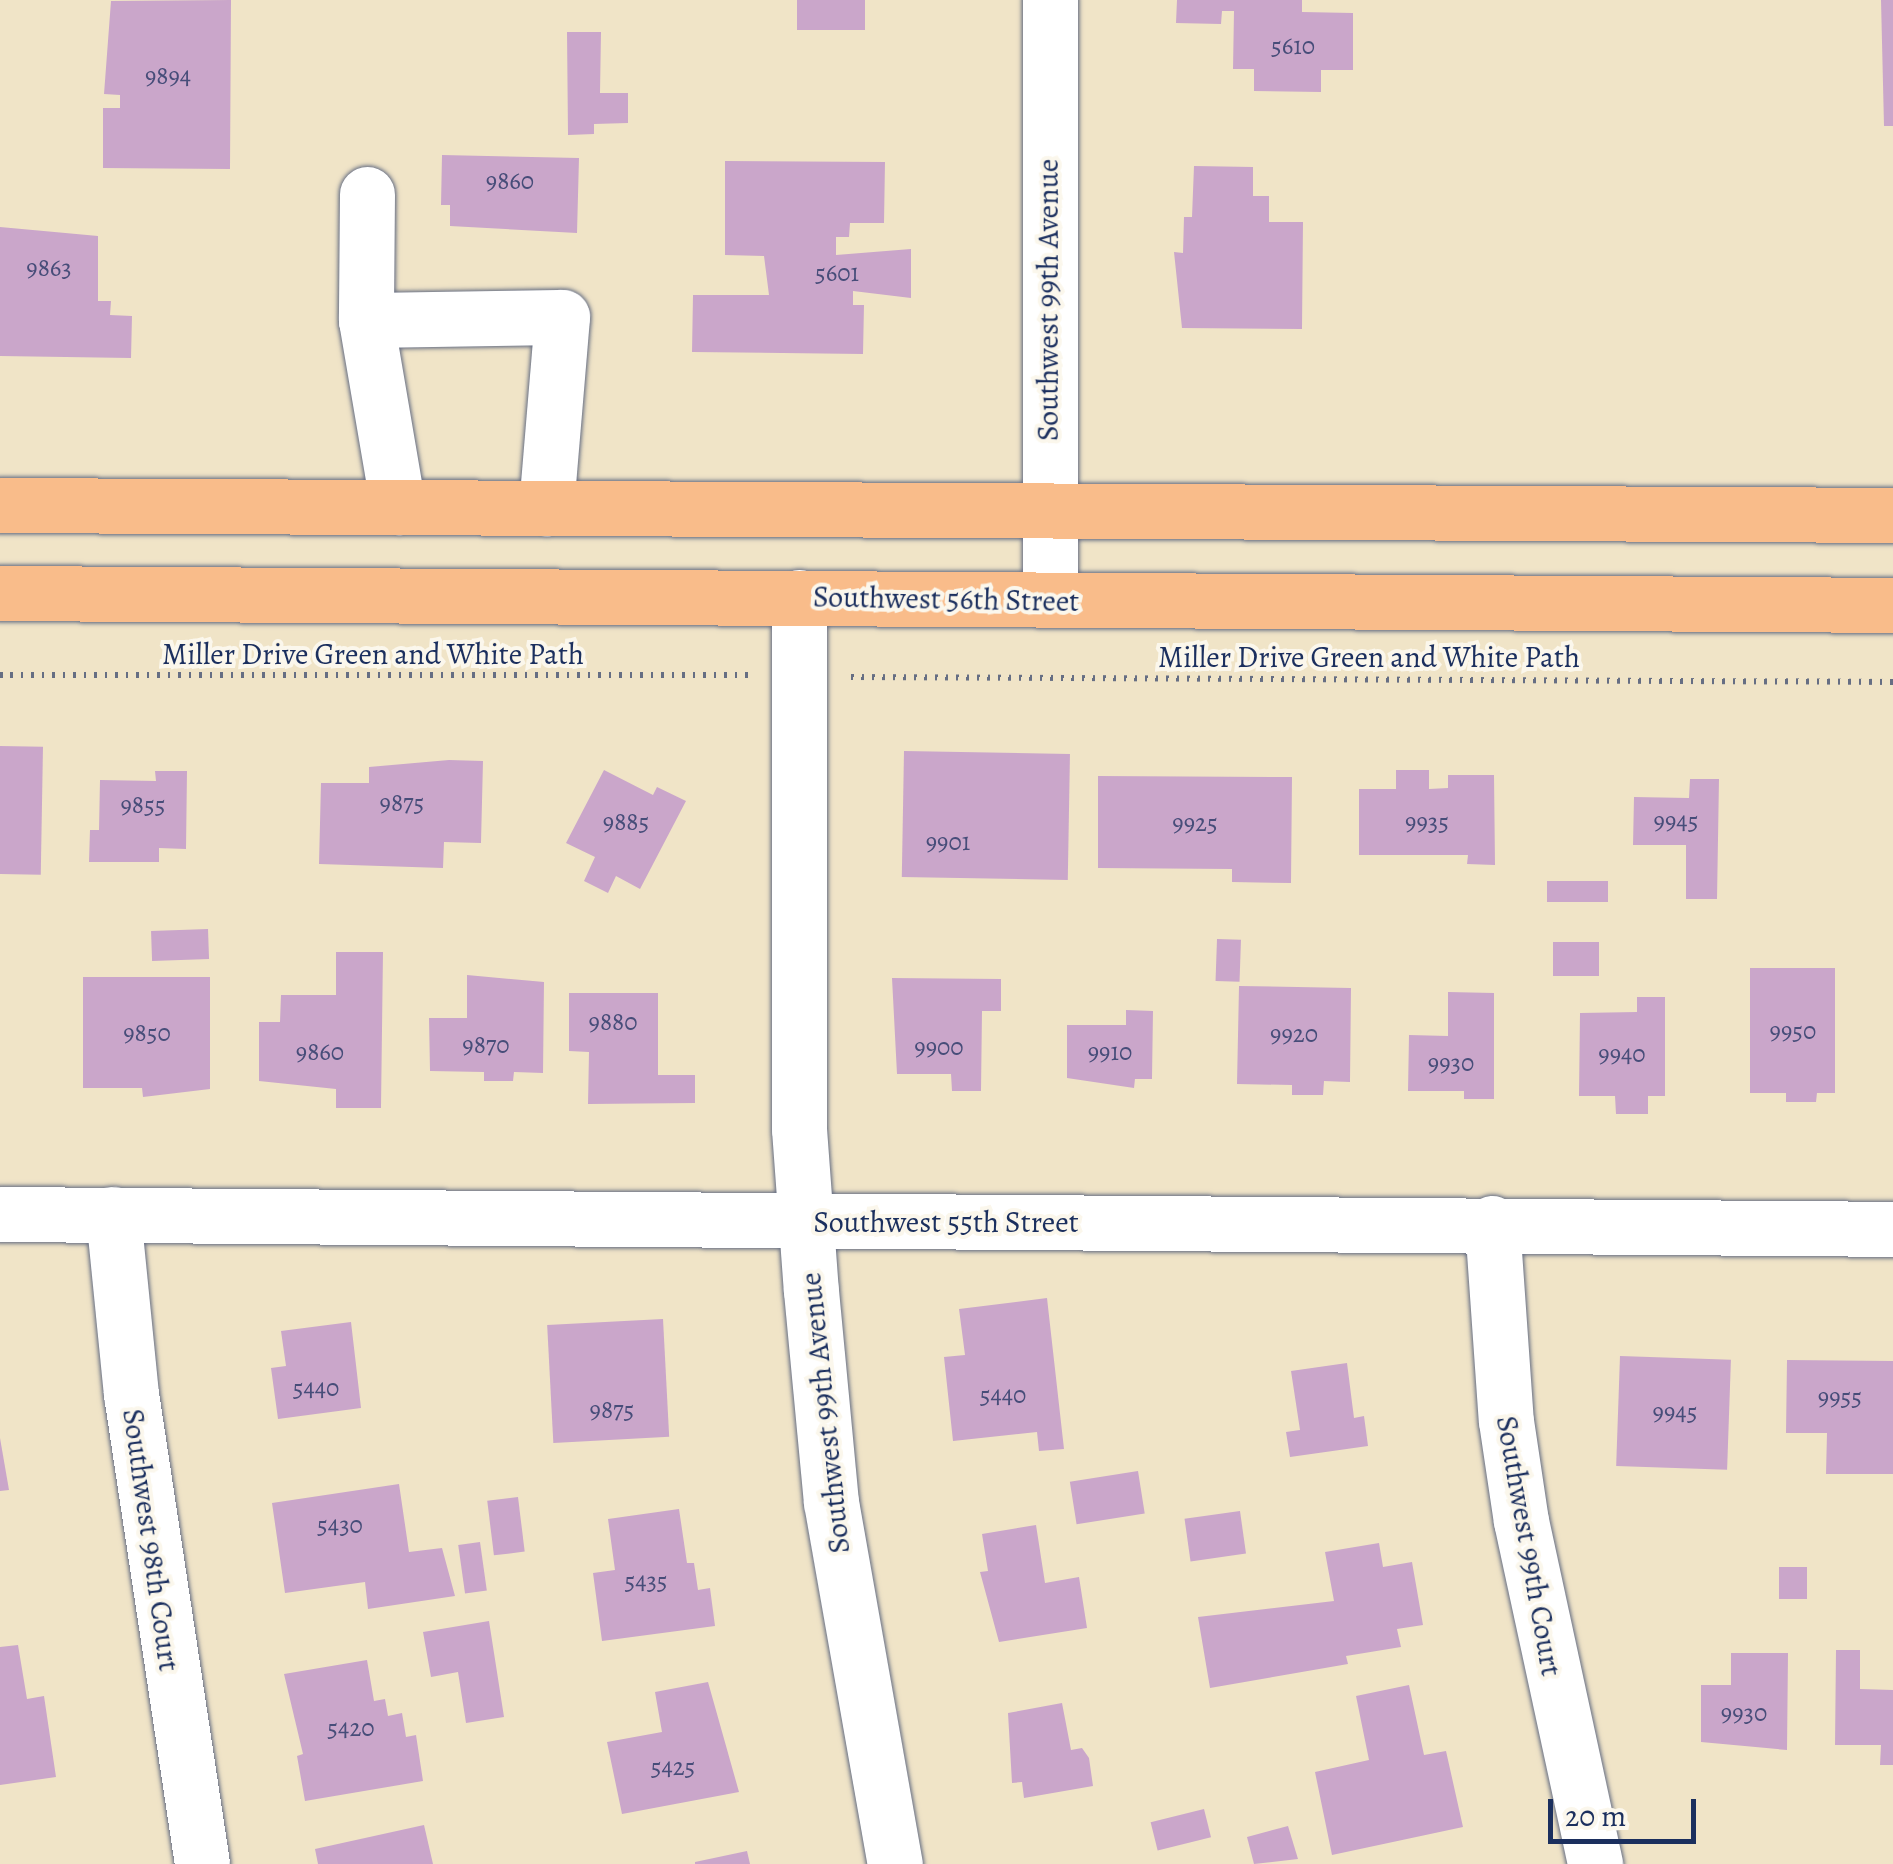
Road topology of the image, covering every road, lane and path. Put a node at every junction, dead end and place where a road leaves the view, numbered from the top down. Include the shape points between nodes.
1 (1050, 0) edge
2 (367, 194) dead end
3 (366, 320) junction
4 (0, 504) edge
5 (398, 507) junction
6 (546, 508) junction
7 (1050, 510) junction
8 (1893, 515) edge
9 (0, 593) edge
10 (799, 597) junction
11 (1050, 600) junction
12 (1893, 605) edge
13 (0, 675) edge
14 (746, 676) dead end
15 (846, 677) dead end
16 (1893, 682) edge
17 (0, 1214) edge
18 (113, 1214) junction
19 (806, 1221) junction
20 (1492, 1224) junction
21 (1893, 1229) edge
22 (202, 1864) edge
23 (895, 1864) edge
24 (1595, 1864) edge

1 - 7 street, Southwest 99th Avenue
2 - 3 street
3 - 5 street
3 - 6 street via 562,317
4 - 5 main road
5 - 6 main road
6 - 7 main road
7 - 8 main road
7 - 11 street, Southwest 99th Avenue
9 - 10 main road, Southwest 56th Street
10 - 11 main road, Southwest 56th Street
10 - 19 street, Southwest 99th Avenue via 799,1110
11 - 12 main road, Southwest 56th Street
13 - 14 path, Miller Drive Green and White Path
15 - 16 path, Miller Drive Green and White Path
17 - 18 street, Southwest 55th Street
18 - 19 street, Southwest 55th Street
18 - 22 street, Southwest 98th Court via 131,1394
19 - 20 street, Southwest 55th Street
19 - 23 street, Southwest 99th Avenue via 831,1502
20 - 21 street, Southwest 55th Street
20 - 24 street, Southwest 99th Court via 1506,1421 1521,1521

